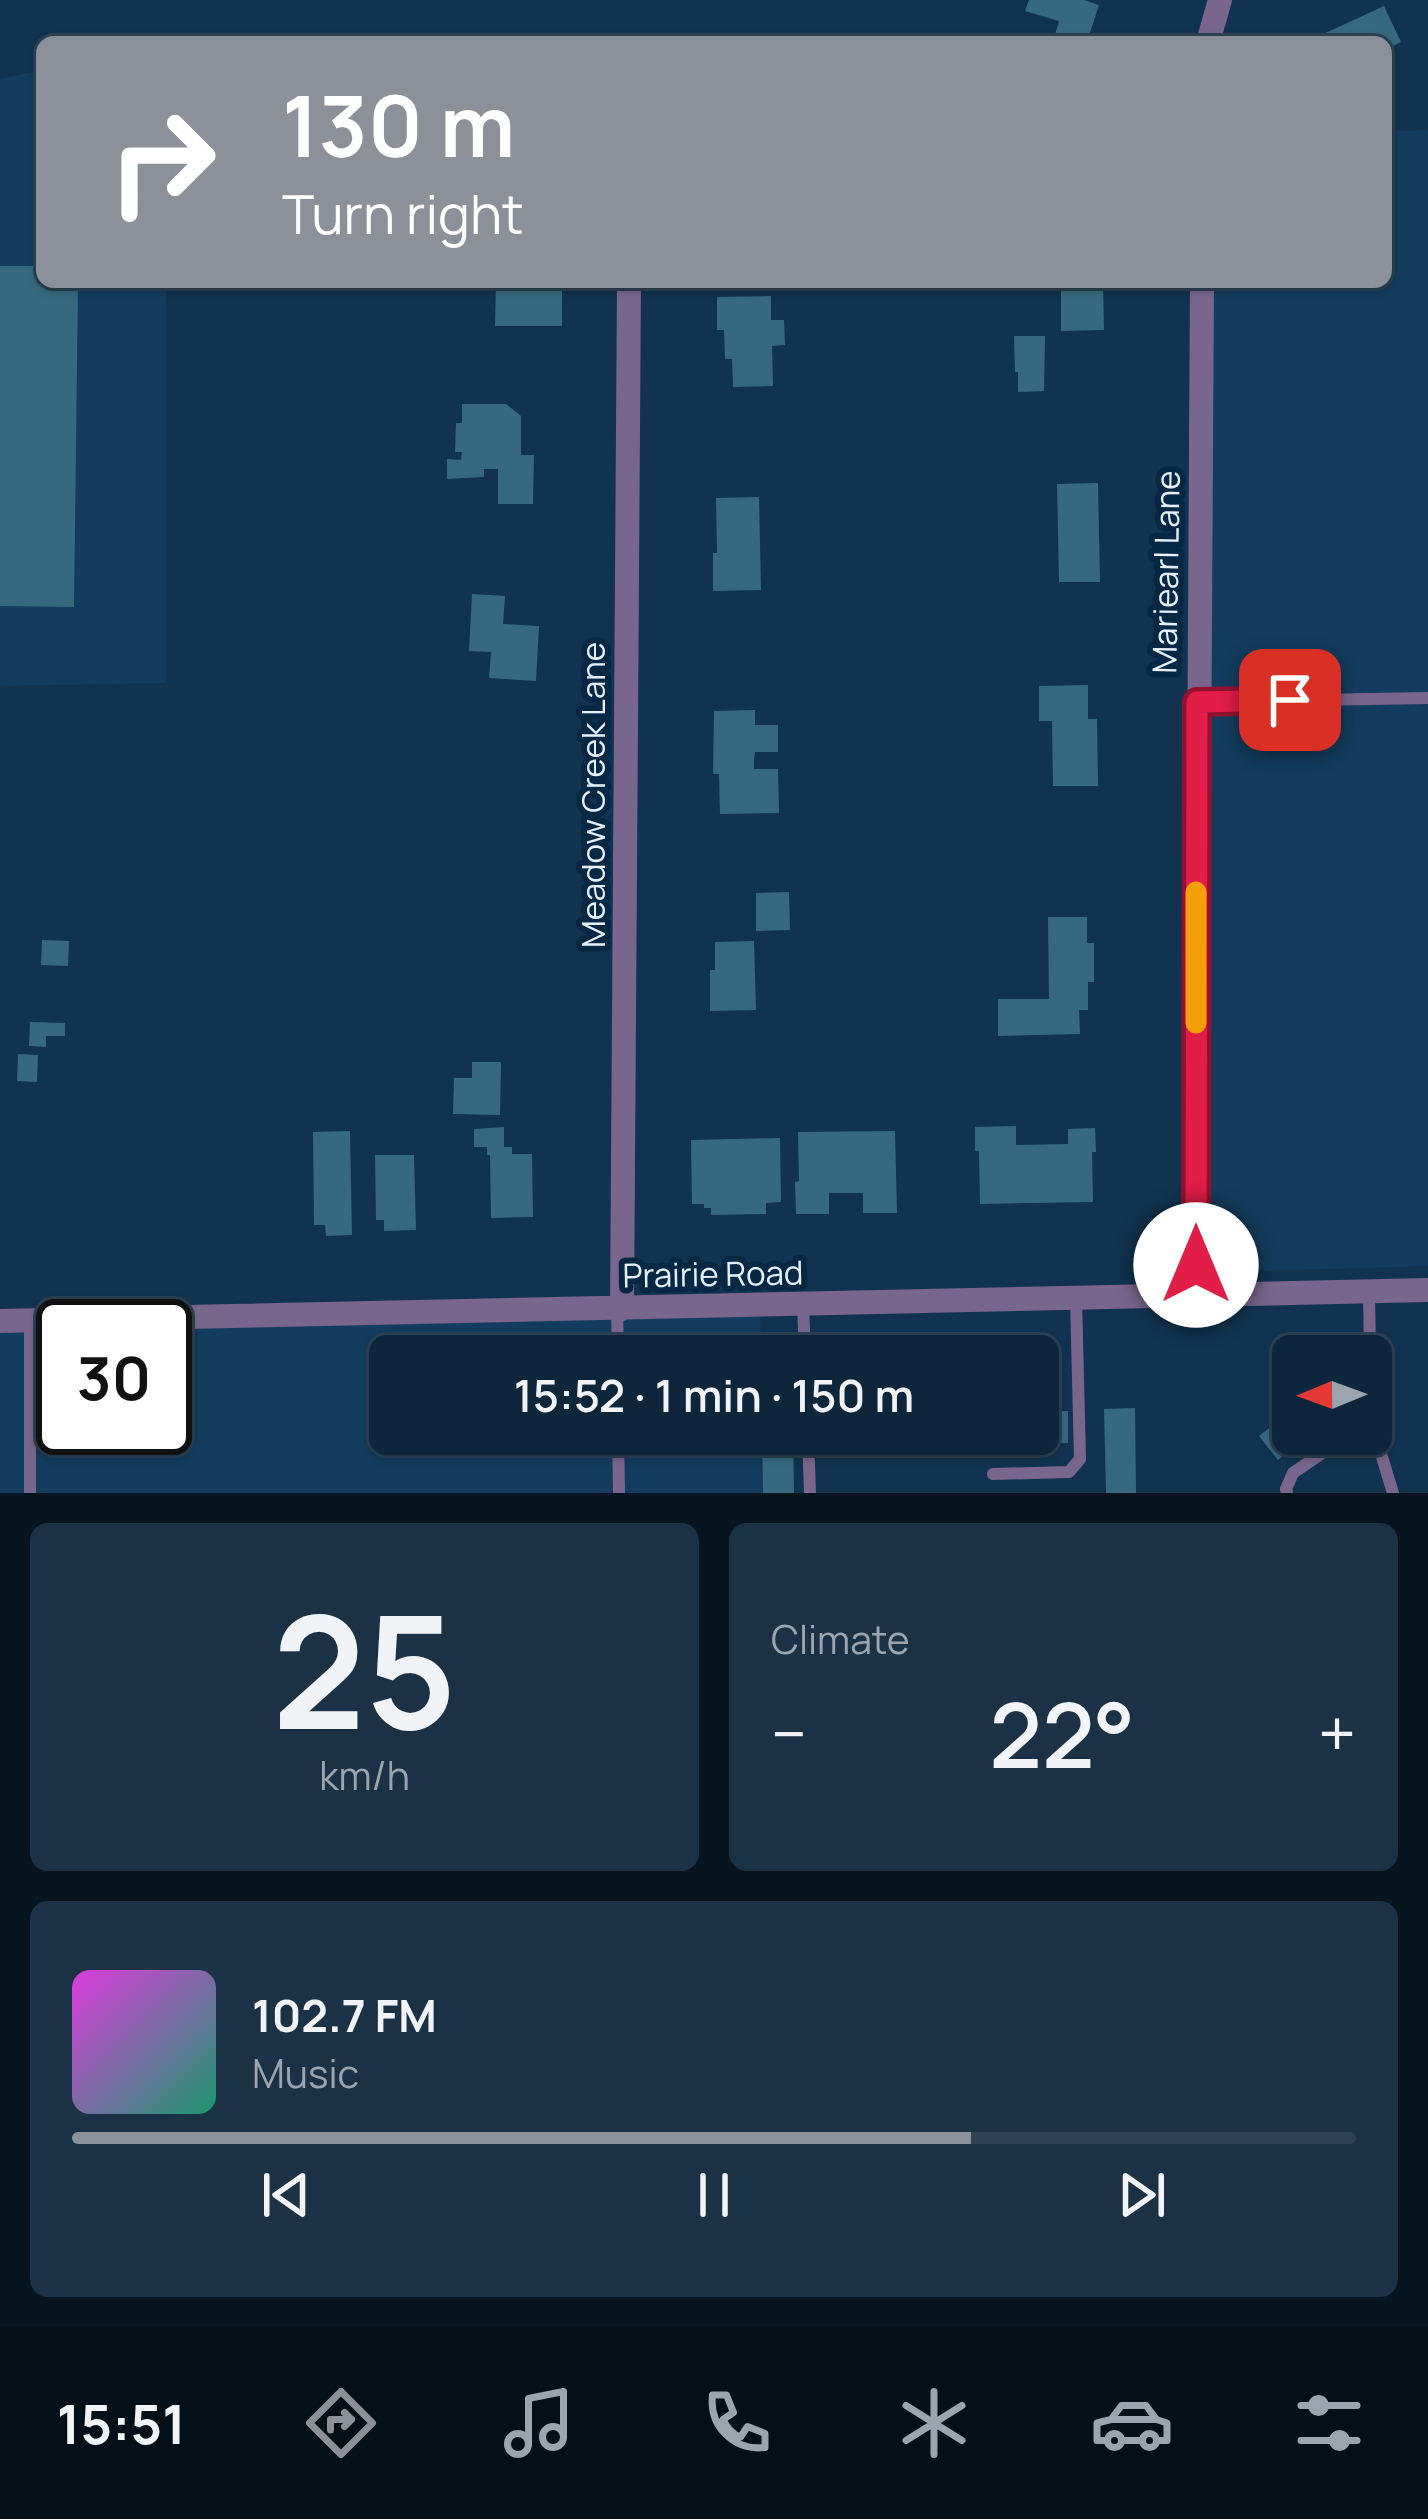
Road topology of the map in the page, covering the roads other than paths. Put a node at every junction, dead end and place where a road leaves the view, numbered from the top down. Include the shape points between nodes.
1 (1220, 0) edge
2 (1210, 36) edge
3 (629, 288) edge
4 (1202, 288) edge
5 (1428, 698) edge
6 (1197, 702) junction
7 (1428, 1290) edge
8 (1369, 1291) junction
9 (1196, 1295) junction
10 (1076, 1298) junction
11 (803, 1305) junction
12 (620, 1309) junction
13 (30, 1320) junction
14 (0, 1321) edge
15 (619, 1335) edge
16 (804, 1335) edge
17 (1370, 1335) edge
18 (619, 1455) edge
19 (808, 1455) edge
20 (1319, 1455) edge
21 (1382, 1455) edge
22 (993, 1474) dead end
23 (30, 1493) edge
24 (619, 1493) edge
25 (809, 1493) edge
26 (1287, 1493) edge
27 (1394, 1493) edge

1 - 2 street
3 - 12 street, Meadow Creek Lane
4 - 6 street, Mariearl Lane
5 - 6 lane
6 - 9 street, Mariearl Lane
7 - 8 street, Prairie Road
8 - 9 street, Prairie Road
8 - 17 lane
9 - 10 street, Prairie Road
10 - 11 street, Prairie Road
10 - 22 lane via 1080,1459 1069,1472
11 - 12 street, Prairie Road
11 - 16 lane
12 - 13 street, Prairie Road
12 - 15 lane
13 - 14 street, Prairie Road
13 - 23 lane
18 - 24 lane
19 - 25 lane
20 - 26 lane via 1293,1473
21 - 27 lane

